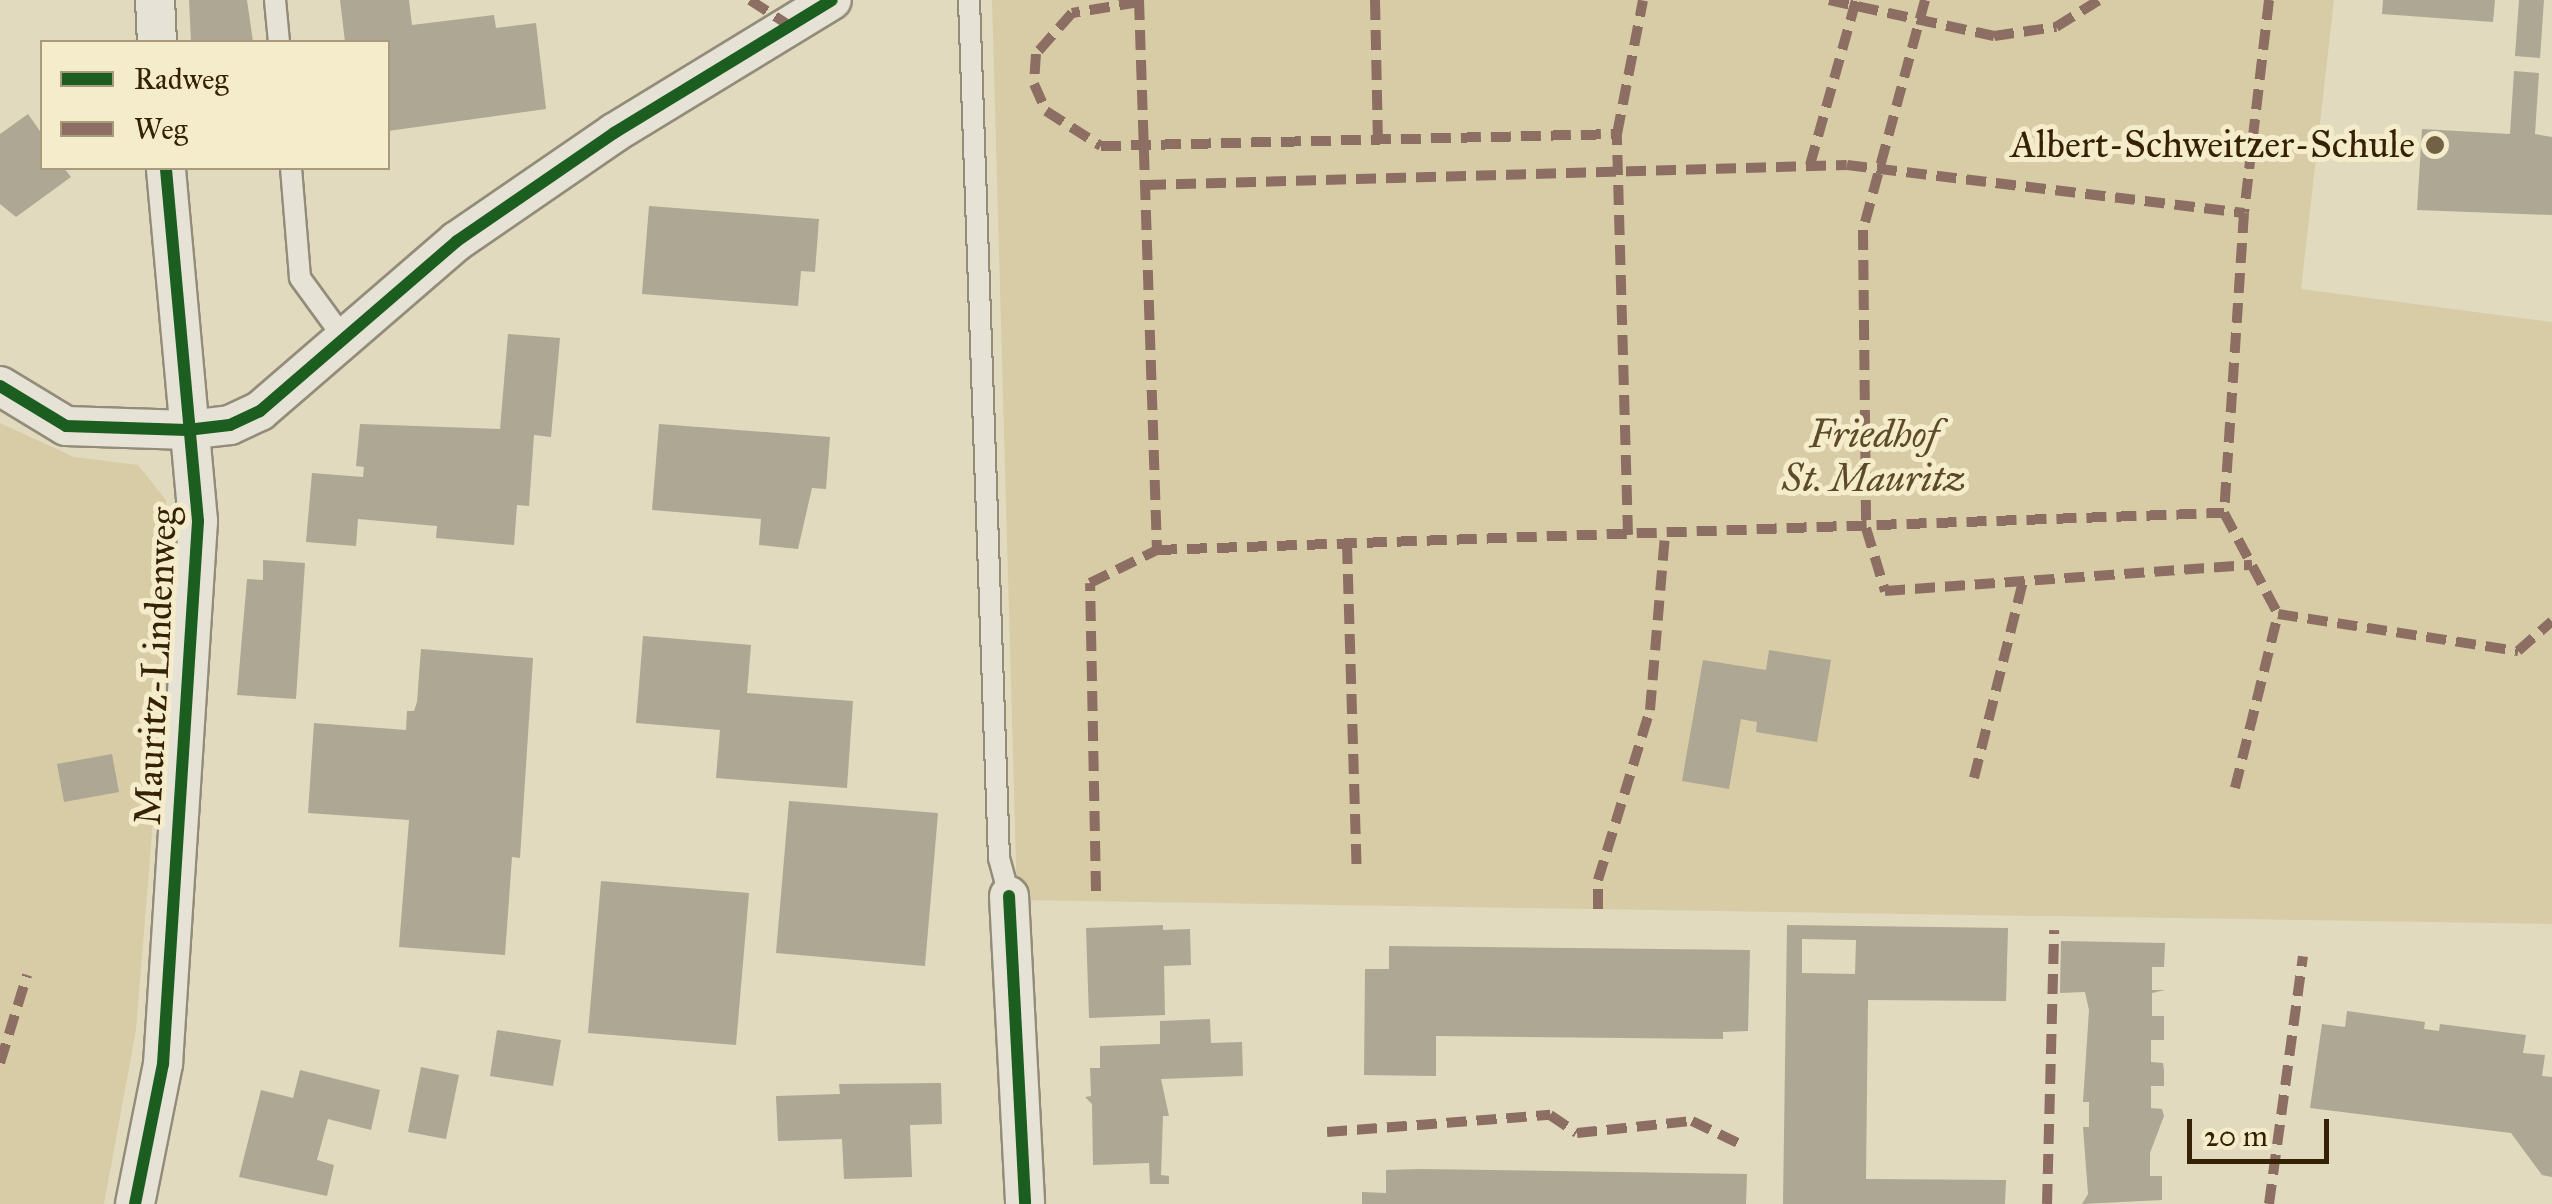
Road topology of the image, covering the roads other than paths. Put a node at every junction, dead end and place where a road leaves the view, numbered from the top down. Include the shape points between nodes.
1 (155, 0) edge
2 (274, 0) edge
3 (832, 0) edge
4 (970, 0) edge
5 (157, 40) edge
6 (279, 40) edge
7 (166, 170) edge
8 (290, 170) edge
9 (346, 342) junction
10 (0, 386) edge
11 (187, 430) junction
12 (1009, 896) joint
13 (134, 1204) edge
14 (1024, 1204) edge

1 - 5 street
2 - 6 lane
3 - 9 street via 614,134 457,242
4 - 12 lane via 999,858
7 - 11 street, Mauritz-Lindenweg
8 - 9 lane via 300,278
9 - 11 street via 260,411 230,425
10 - 11 street via 66,426
11 - 13 street, Mauritz-Lindenweg via 198,521 170,966 156,1112
12 - 14 street

